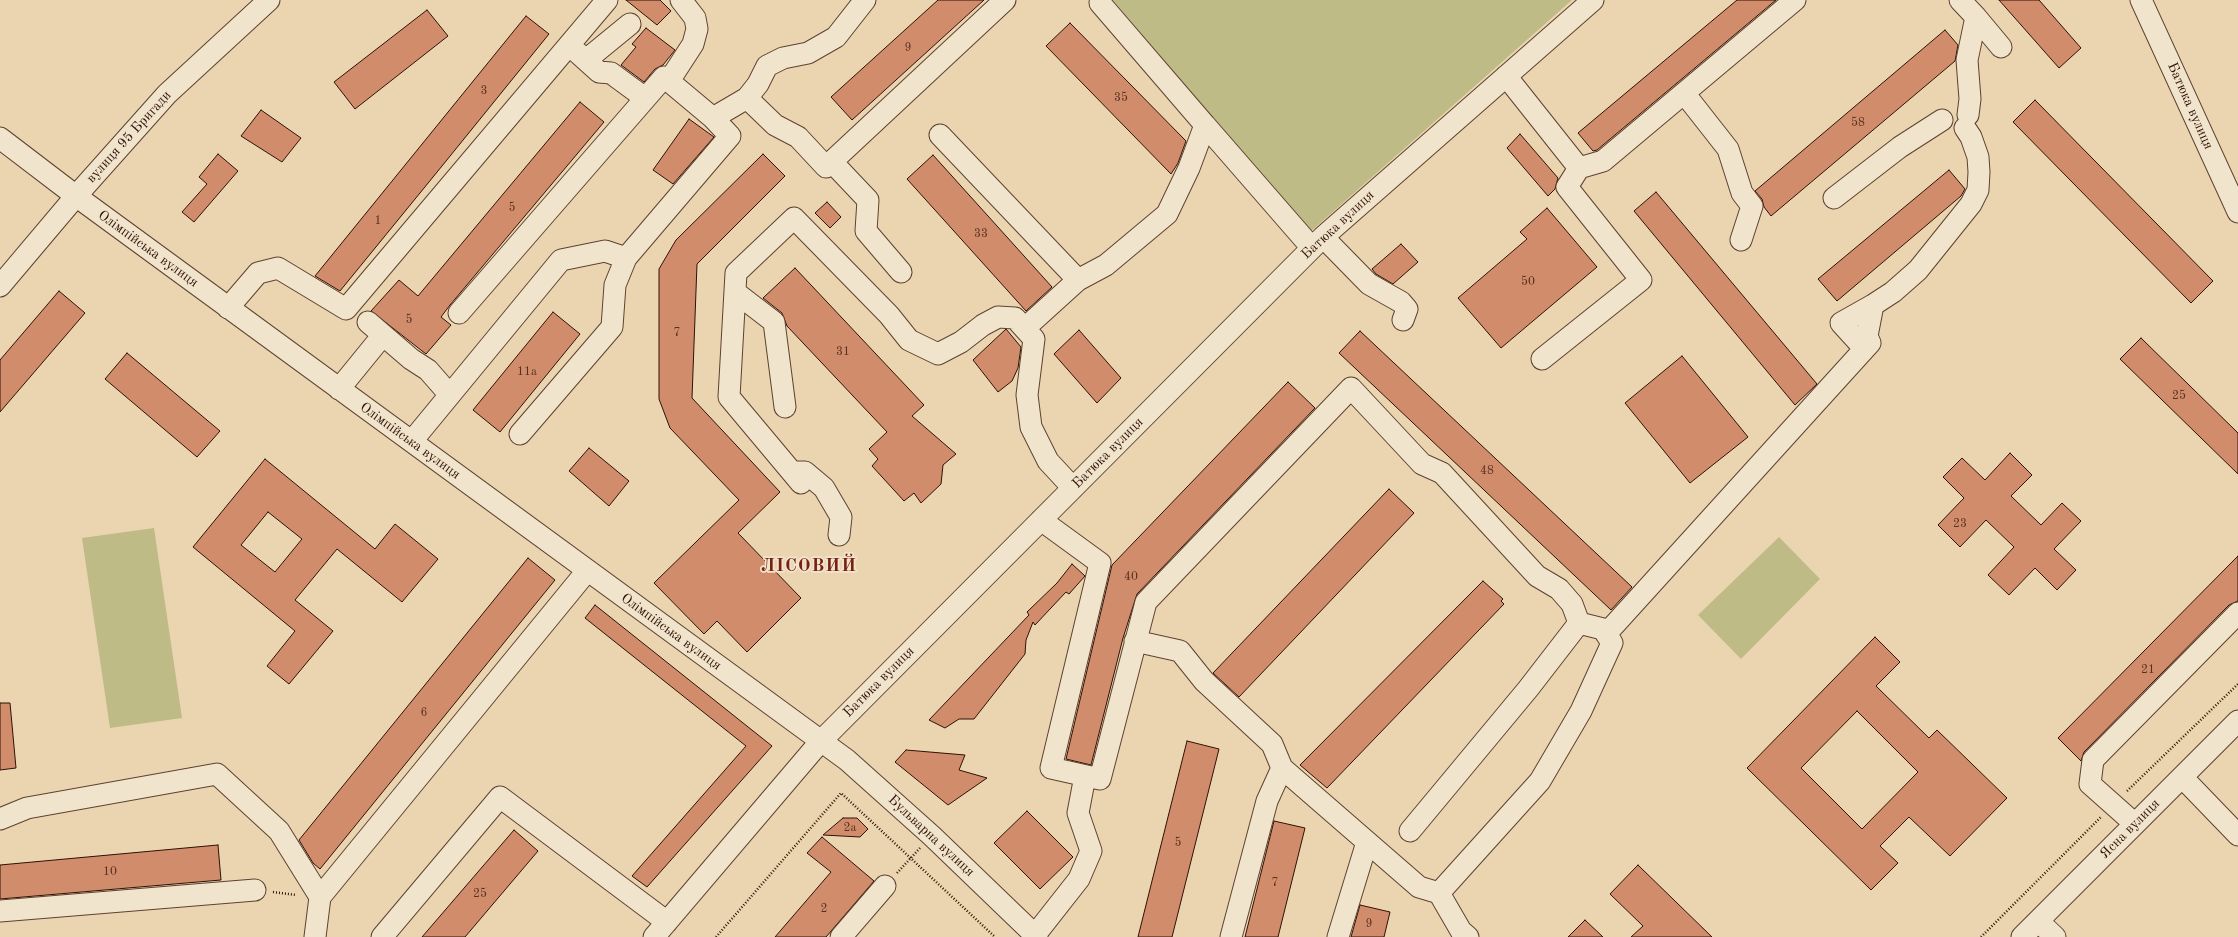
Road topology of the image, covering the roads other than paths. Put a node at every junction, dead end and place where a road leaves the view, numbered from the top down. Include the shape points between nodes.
1 (269, 0) edge
2 (607, 0) edge
3 (681, 0) edge
4 (865, 0) edge
5 (1005, 0) edge
6 (1593, 0) edge
7 (1795, 0) edge
8 (1960, 0) edge
9 (2141, 0) edge
10 (1100, 3) dead end
11 (1976, 18) junction
12 (630, 24) dead end
13 (569, 45) junction
14 (2001, 47) dead end
15 (586, 60) junction
16 (1506, 76) junction
17 (669, 81) junction
18 (1684, 93) junction
19 (645, 98) junction
20 (747, 98) junction
21 (713, 118) junction
22 (1967, 122) junction
23 (1205, 125) junction
24 (940, 135) dead end
25 (0, 138) edge
26 (832, 162) junction
27 (1579, 168) junction
28 (76, 196) junction
29 (1834, 198) dead end
30 (2238, 212) edge
31 (1741, 240) dead end
32 (1318, 242) junction
33 (626, 258) junction
34 (901, 272) dead end
35 (1078, 280) junction
36 (0, 286) edge
37 (735, 292) junction
38 (1873, 305) junction
39 (228, 308) junction
40 (459, 313) dead end
41 (1403, 320) dead end
42 (1025, 328) junction
43 (1870, 343) junction
44 (1542, 359) dead end
45 (339, 389) junction
46 (449, 394) junction
47 (784, 407) dead end
48 (520, 434) dead end
49 (412, 441) junction
50 (1073, 488) junction
51 (1041, 520) junction
52 (839, 535) dead end
53 (587, 571) junction
54 (2238, 613) edge
55 (1579, 623) junction
56 (1606, 634) junction
57 (1135, 641) junction
58 (2238, 721) edge
59 (820, 742) junction
60 (1282, 768) junction
61 (1085, 776) junction
62 (2182, 778) junction
63 (0, 819) edge
64 (2135, 824) junction
65 (1410, 831) dead end
66 (2238, 835) edge
67 (1367, 842) junction
68 (885, 886) road end
69 (255, 890) road end
70 (1439, 894) junction
71 (320, 897) junction
72 (0, 911) edge
73 (2038, 921) junction
74 (661, 929) edge
75 (1463, 935) edge
76 (1036, 936) edge
77 (315, 937) edge
78 (382, 937) edge
79 (841, 937) edge
80 (1231, 937) edge
81 (1338, 937) edge
82 (2022, 937) edge
83 (2055, 937) edge

1 - 28 street, вулиця 95 Бригади via 167,94
2 - 13 street
3 - 17 street via 695,18 697,29 693,44
4 - 20 street via 836,36 808,53 783,58 767,66
5 - 26 street
6 - 16 street, Батюка вулиця
7 - 18 street
8 - 11 street
9 - 30 street, Батюка вулиця
10 - 23 street
11 - 14 street
11 - 22 street via 1967,60 1970,99
12 - 15 street
13 - 15 street
13 - 39 street via 346,308 278,268 258,273
15 - 19 street via 599,72 611,73
16 - 27 street
16 - 32 street, Батюка вулиця
17 - 19 street via 664,77
17 - 21 street
18 - 27 street via 1603,161
18 - 31 street via 1728,149 1742,193 1752,206
19 - 40 street
20 - 21 street
20 - 26 street via 775,125 798,137 826,167
21 - 33 street via 730,136
22 - 29 street via 1958,132 1949,131 1942,120 1900,147
22 - 38 street via 1978,157 1979,172 1978,190 1971,204 1918,270 1893,292
23 - 32 street
23 - 35 street via 1189,168 1167,214 1106,265
24 - 35 street
25 - 28 street, Олімпійська вулиця
26 - 34 street via 868,200 866,231
27 - 44 street via 1567,187 1641,280
28 - 36 street, вулиця 95 Бригади
28 - 39 street, Олімпійська вулиця
32 - 41 street via 1369,284 1401,302 1407,310
32 - 50 street, Батюка вулиця
33 - 46 street via 605,251 560,260
33 - 48 street via 615,285 612,327
35 - 42 street
37 - 42 street via 736,273 794,218 889,315 909,340 938,354 962,342 998,317 1015,318
37 - 47 street via 774,322
37 - 52 street via 729,397 797,477 805,472 824,488 841,517
38 - 43 street via 1866,336
38 - 43 street via 1841,323 1861,345
39 - 45 street, Олімпійська вулиця
42 - 50 street via 1034,339 1027,395 1031,427 1048,461
43 - 56 street
45 - 46 street via 376,329 428,370
45 - 49 street, Олімпійська вулиця
46 - 49 street
49 - 53 street, Олімпійська вулиця
50 - 51 street, Батюка вулиця
51 - 59 street, Батюка вулиця
51 - 61 street via 1100,563 1051,768
53 - 59 street, Олімпійська вулиця
53 - 71 street
54 - 64 street via 2093,760 2090,784
55 - 56 street via 1603,629
55 - 57 street via 1572,604 1559,589 1537,576 1442,472 1422,464 1351,388 1146,602
55 - 65 street via 1528,689
56 - 70 street via 1612,643 1584,705 1540,781
57 - 60 street via 1180,651 1204,681 1272,744
57 - 61 street via 1100,779
58 - 62 street, Ясна вулиця
59 - 74 street, Батюка вулиця
59 - 76 street, Бульварна вулиця via 847,760 932,836
60 - 67 street
60 - 80 street via 1267,801
61 - 76 street via 1078,813 1091,851 1079,879
62 - 64 street, Ясна вулиця
62 - 66 street
63 - 71 street via 27,808 217,774 279,831
64 - 73 street, Ясна вулиця
67 - 70 street via 1419,888
67 - 81 street
68 - 79 street
69 - 72 street
70 - 75 street
71 - 77 street
73 - 82 street, Ясна вулиця
73 - 83 street
74 - 78 street via 500,797

